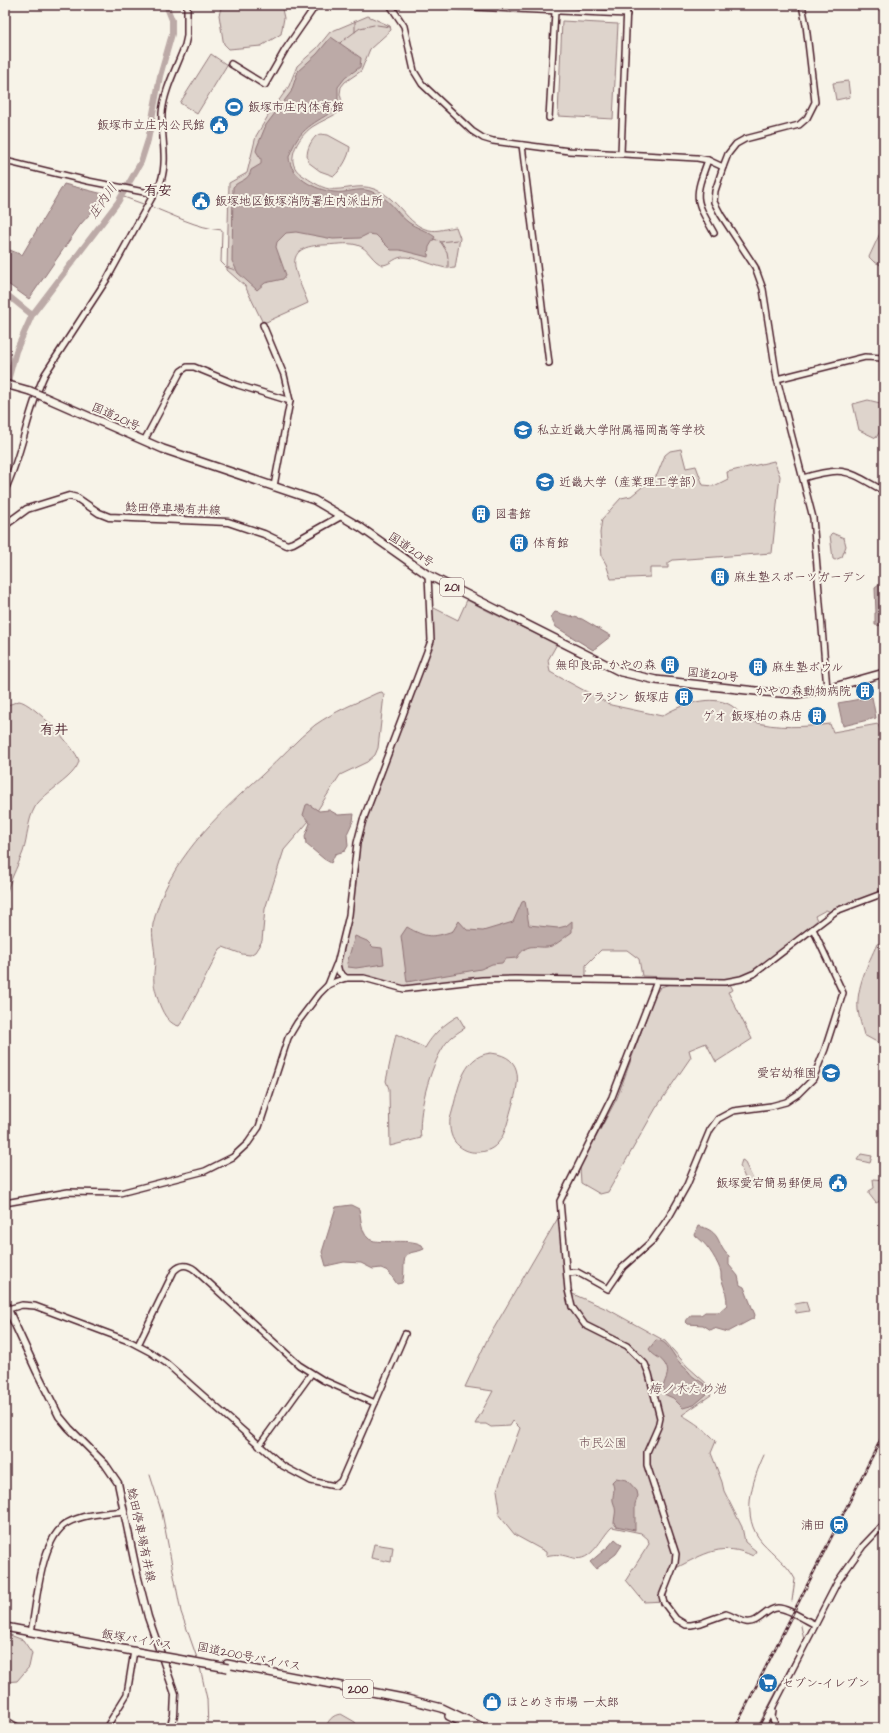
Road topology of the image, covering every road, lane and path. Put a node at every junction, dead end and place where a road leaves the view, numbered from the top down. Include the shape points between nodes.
1 (187, 5) edge
2 (316, 5) edge
3 (390, 5) edge
4 (627, 5) edge
5 (802, 5) edge
6 (450, 6) dead end
7 (499, 7) edge
8 (555, 12) junction
9 (627, 14) junction
10 (231, 64) dead end
11 (549, 118) dead end
12 (522, 145) junction
13 (621, 153) junction
14 (708, 160) junction
15 (5, 161) edge
16 (723, 167) junction
17 (154, 194) junction
18 (714, 233) dead end
19 (263, 325) dead end
20 (884, 358) edge
21 (549, 363) dead end
22 (777, 379) junction
23 (5, 384) edge
24 (290, 401) junction
25 (144, 441) junction
26 (803, 478) junction
27 (274, 486) junction
28 (5, 490) edge
29 (884, 490) edge
30 (341, 516) junction
31 (5, 525) edge
32 (428, 575) junction
33 (884, 673) edge
34 (827, 689) junction
35 (884, 893) edge
36 (813, 929) junction
37 (337, 964) junction
38 (346, 978) junction
39 (657, 981) junction
40 (328, 985) junction
41 (5, 1203) edge
42 (567, 1273) junction
43 (5, 1307) edge
44 (405, 1334) dead end
45 (138, 1345) junction
46 (311, 1374) junction
47 (375, 1403) junction
48 (260, 1446) junction
49 (124, 1511) junction
50 (884, 1524) edge
51 (5, 1622) edge
52 (814, 1624) junction
53 (5, 1627) edge
54 (31, 1630) junction
55 (134, 1651) junction
56 (143, 1651) junction
57 (228, 1666) junction
58 (773, 1708) junction
59 (5, 1720) edge
60 (766, 1721) junction
61 (19, 1728) edge
62 (106, 1728) edge
63 (170, 1728) edge
64 (474, 1728) edge
65 (484, 1728) edge
66 (762, 1728) edge
67 (766, 1728) edge
68 (776, 1728) edge

1 - 17 street via 185,45 163,101 165,171
2 - 10 street via 265,85
3 - 12 street via 404,26 414,71 422,84 482,138
4 - 9 street
5 - 16 street via 815,102 812,110 799,125 740,141 732,148
6 - 7 street
7 - 8 street
8 - 9 street
8 - 11 street
9 - 13 street
12 - 13 street via 569,151
12 - 21 street
13 - 14 street
14 - 16 street
14 - 18 street via 700,184 698,204
15 - 17 street
16 - 22 street via 714,202 758,273 763,289
17 - 28 street via 107,279 45,374 37,390
19 - 24 street via 284,375
20 - 22 street via 865,357
22 - 26 street
23 - 25 highway, 国道201号 / 201, bridge via 42,396
24 - 25 street via 187,367 181,371
24 - 27 street
25 - 27 highway, 国道201号 / 201 via 186,458
26 - 29 street via 842,470
26 - 34 street via 813,518
27 - 30 highway, 国道201号 / 201 via 314,500
30 - 31 main road, 鯰田停車場有井線 via 287,545 228,522 108,517 74,496 27,509
30 - 32 highway, 国道201号 / 201
32 - 34 highway, 国道201号 / 201 via 621,672 656,680 765,692 797,694
32 - 37 street via 430,641 357,843 349,915
33 - 34 highway, 国道201号 / 201
35 - 36 street via 836,911
36 - 39 street via 769,964 741,979 725,982
36 - 42 street via 843,993 813,1079 786,1102 733,1111 718,1119 710,1130 687,1186 665,1223 646,1248 623,1267 608,1289 576,1272
37 - 38 street
37 - 40 street
38 - 39 street via 364,978 404,989 482,980
38 - 40 street
39 - 42 street via 612,1097 560,1201
40 - 41 street via 288,1038 259,1127 248,1143 233,1157 205,1170 120,1193 68,1192
42 - 52 street via 572,1308 581,1322 590,1329 627,1346 640,1358 654,1388 659,1423 646,1460 676,1554 676,1563 662,1596 664,1603 676,1619 686,1625 701,1623 726,1614 744,1622 752,1622 777,1608 787,1610
43 - 45 street via 35,1306
43 - 49 main road, 鯰田停車場有井線 via 59,1416 113,1474 118,1483
44 - 47 street
45 - 46 street via 174,1271 186,1266 195,1270
45 - 48 street via 166,1363
46 - 47 street
46 - 48 street
47 - 48 street via 338,1485 299,1476
49 - 54 street via 68,1522 54,1535 47,1549
49 - 63 main road, 鯰田停車場有井線 via 148,1618 175,1694 174,1715
50 - 52 street via 848,1565
51 - 54 highway, 国道200号バイパス / 200
52 - 58 street
53 - 54 highway, 飯塚バイパス / 200
54 - 55 highway, 飯塚バイパス / 200
54 - 56 highway, 国道200号バイパス / 200
55 - 56 highway, 飯塚バイパス / 200
55 - 62 street via 127,1694
56 - 57 highway, 国道200号バイパス / 200
57 - 64 highway, 200 via 434,1710
57 - 65 highway, 国道200号バイパス / 200 via 403,1698 442,1708
58 - 60 street
58 - 68 street via 772,1716
59 - 61 street
60 - 66 street
60 - 68 street
67 - 68 street

